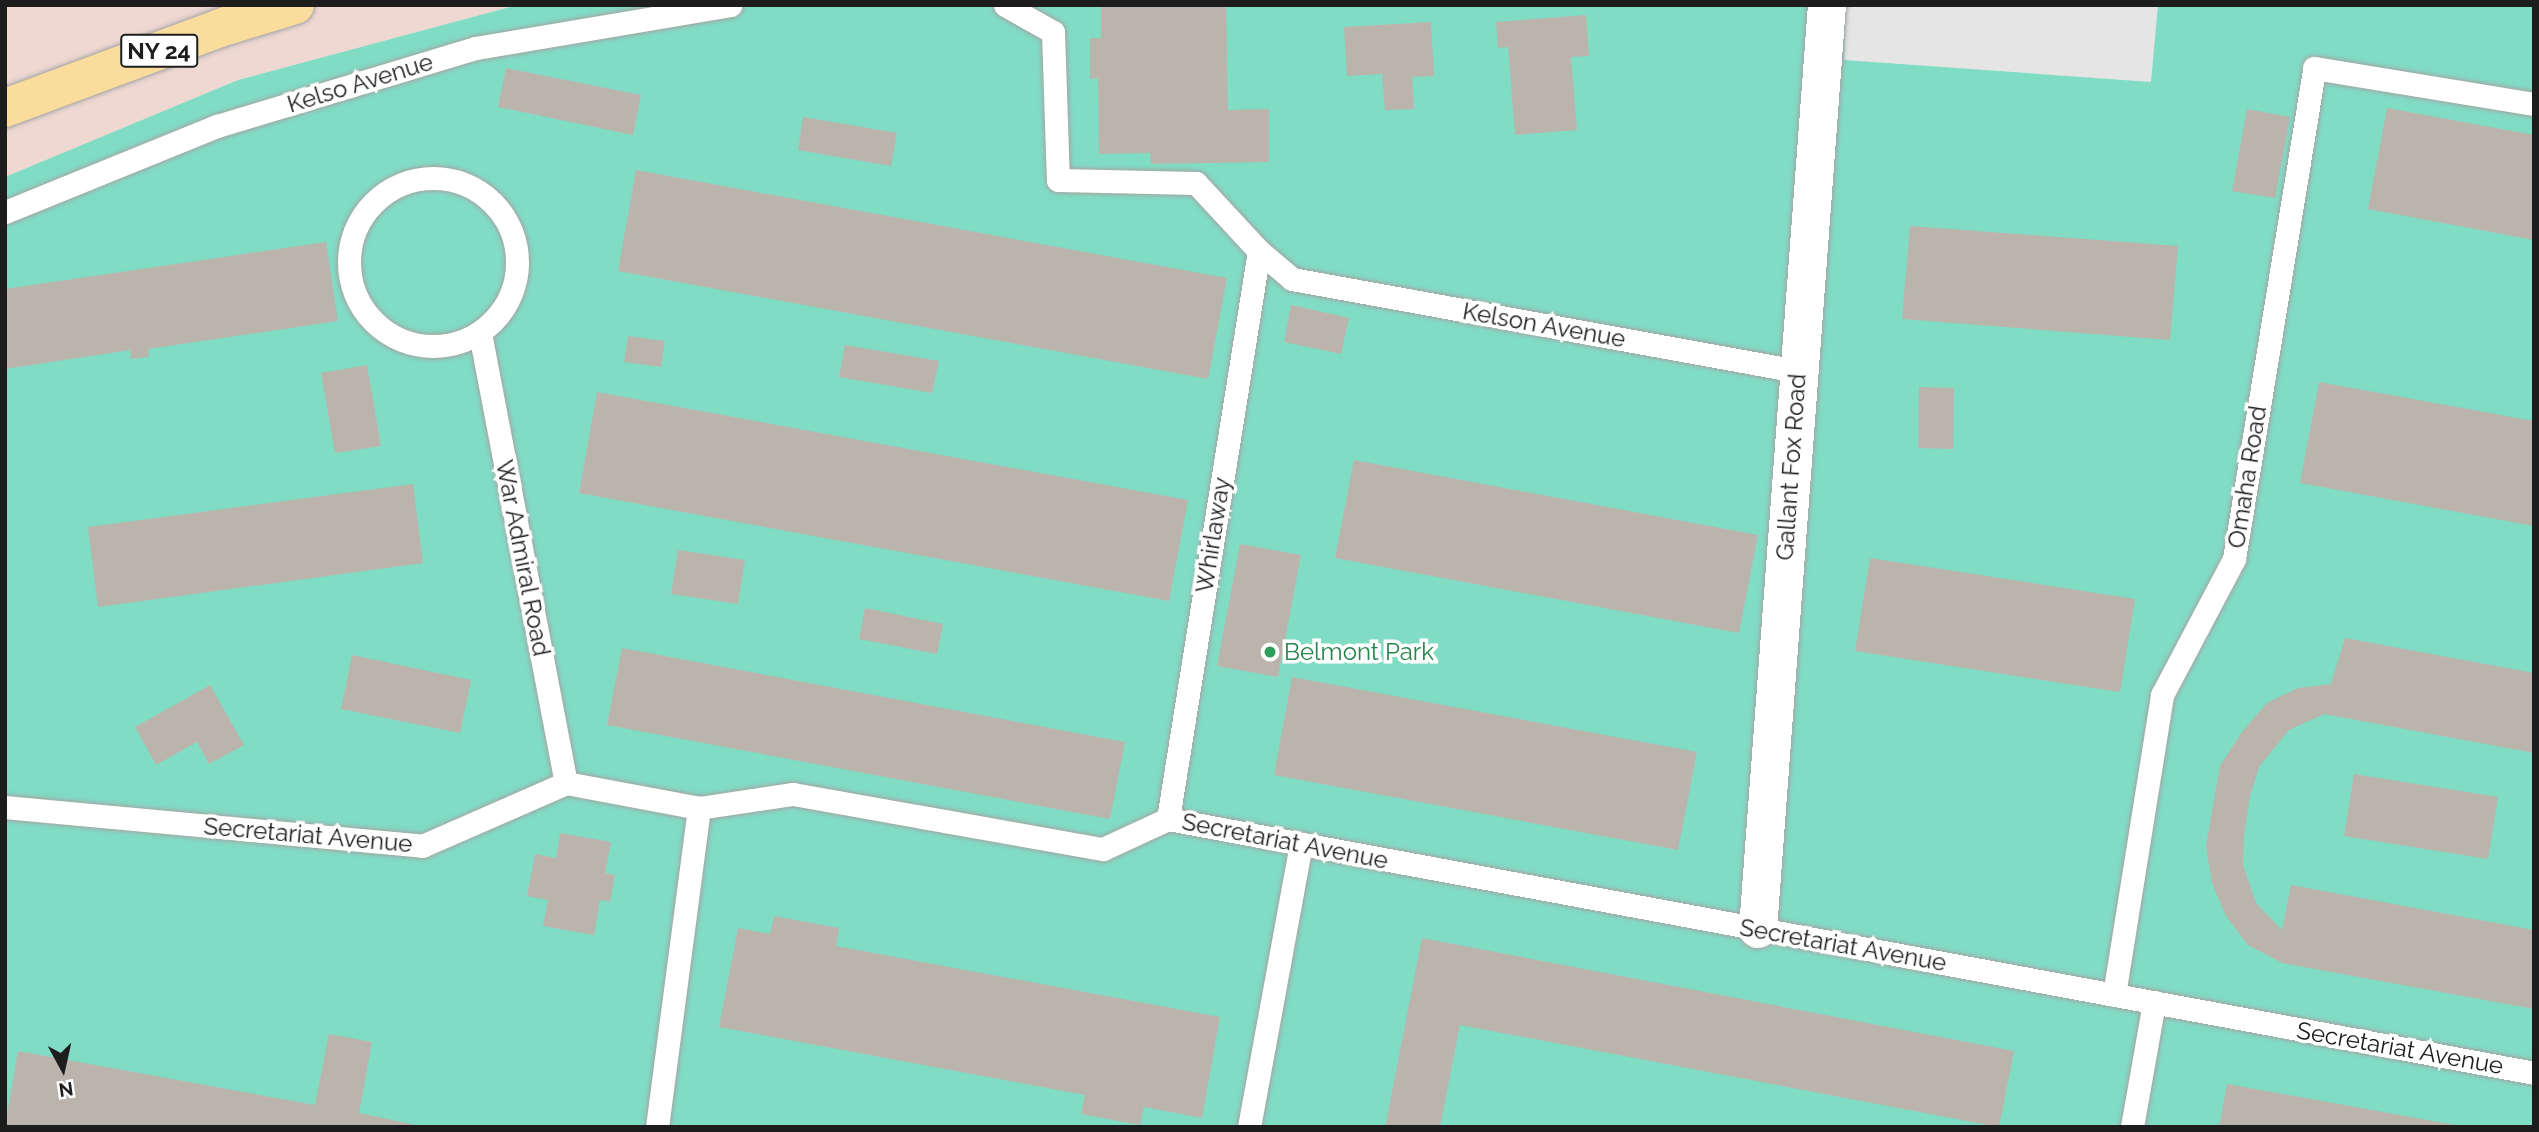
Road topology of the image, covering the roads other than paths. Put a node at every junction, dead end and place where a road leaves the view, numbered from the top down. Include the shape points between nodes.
1 (295, 5) edge
2 (730, 5) edge
3 (1005, 5) edge
4 (1826, 5) edge
5 (223, 16) edge
6 (2534, 104) edge
7 (5, 108) edge
8 (5, 212) edge
9 (1259, 251) junction
10 (480, 333) junction
11 (1797, 371) junction
12 (566, 783) junction
13 (5, 807) edge
14 (699, 808) junction
15 (1168, 819) junction
16 (1301, 844) junction
17 (1758, 929) junction
18 (2114, 995) junction
19 (2154, 1002) junction
20 (2534, 1073) edge
21 (657, 1127) edge
22 (1250, 1127) edge
23 (2132, 1127) edge

1 - 5 main road, NY 24
2 - 8 lane, Kelso Avenue via 476,48 217,126
3 - 9 lane via 1054,32 1058,180 1196,183
4 - 11 street, Gallant Fox Road
5 - 7 main road, NY 24
6 - 18 lane, Omaha Road via 2314,68 2234,559 2162,695
9 - 11 lane, Kelson Avenue via 1292,279
9 - 15 lane, Whirlaway
10 - 10 lane via 501,313 513,289 518,263 514,237 502,213 483,194 460,182 433,178 407,182 383,194 364,212 352,239 348,268 355,296 366,313 395,338 423,346 453,344
10 - 12 lane, War Admiral Road
11 - 17 street, Gallant Fox Road
12 - 13 lane, Secretariat Avenue via 422,846
12 - 14 lane, Secretariat Avenue
14 - 15 lane, Secretariat Avenue via 793,794 1103,849
14 - 21 lane
15 - 16 lane, Secretariat Avenue
16 - 17 lane, Secretariat Avenue
16 - 22 lane
17 - 18 lane, Secretariat Avenue
18 - 19 lane, Secretariat Avenue
19 - 20 lane, Secretariat Avenue
19 - 23 lane

